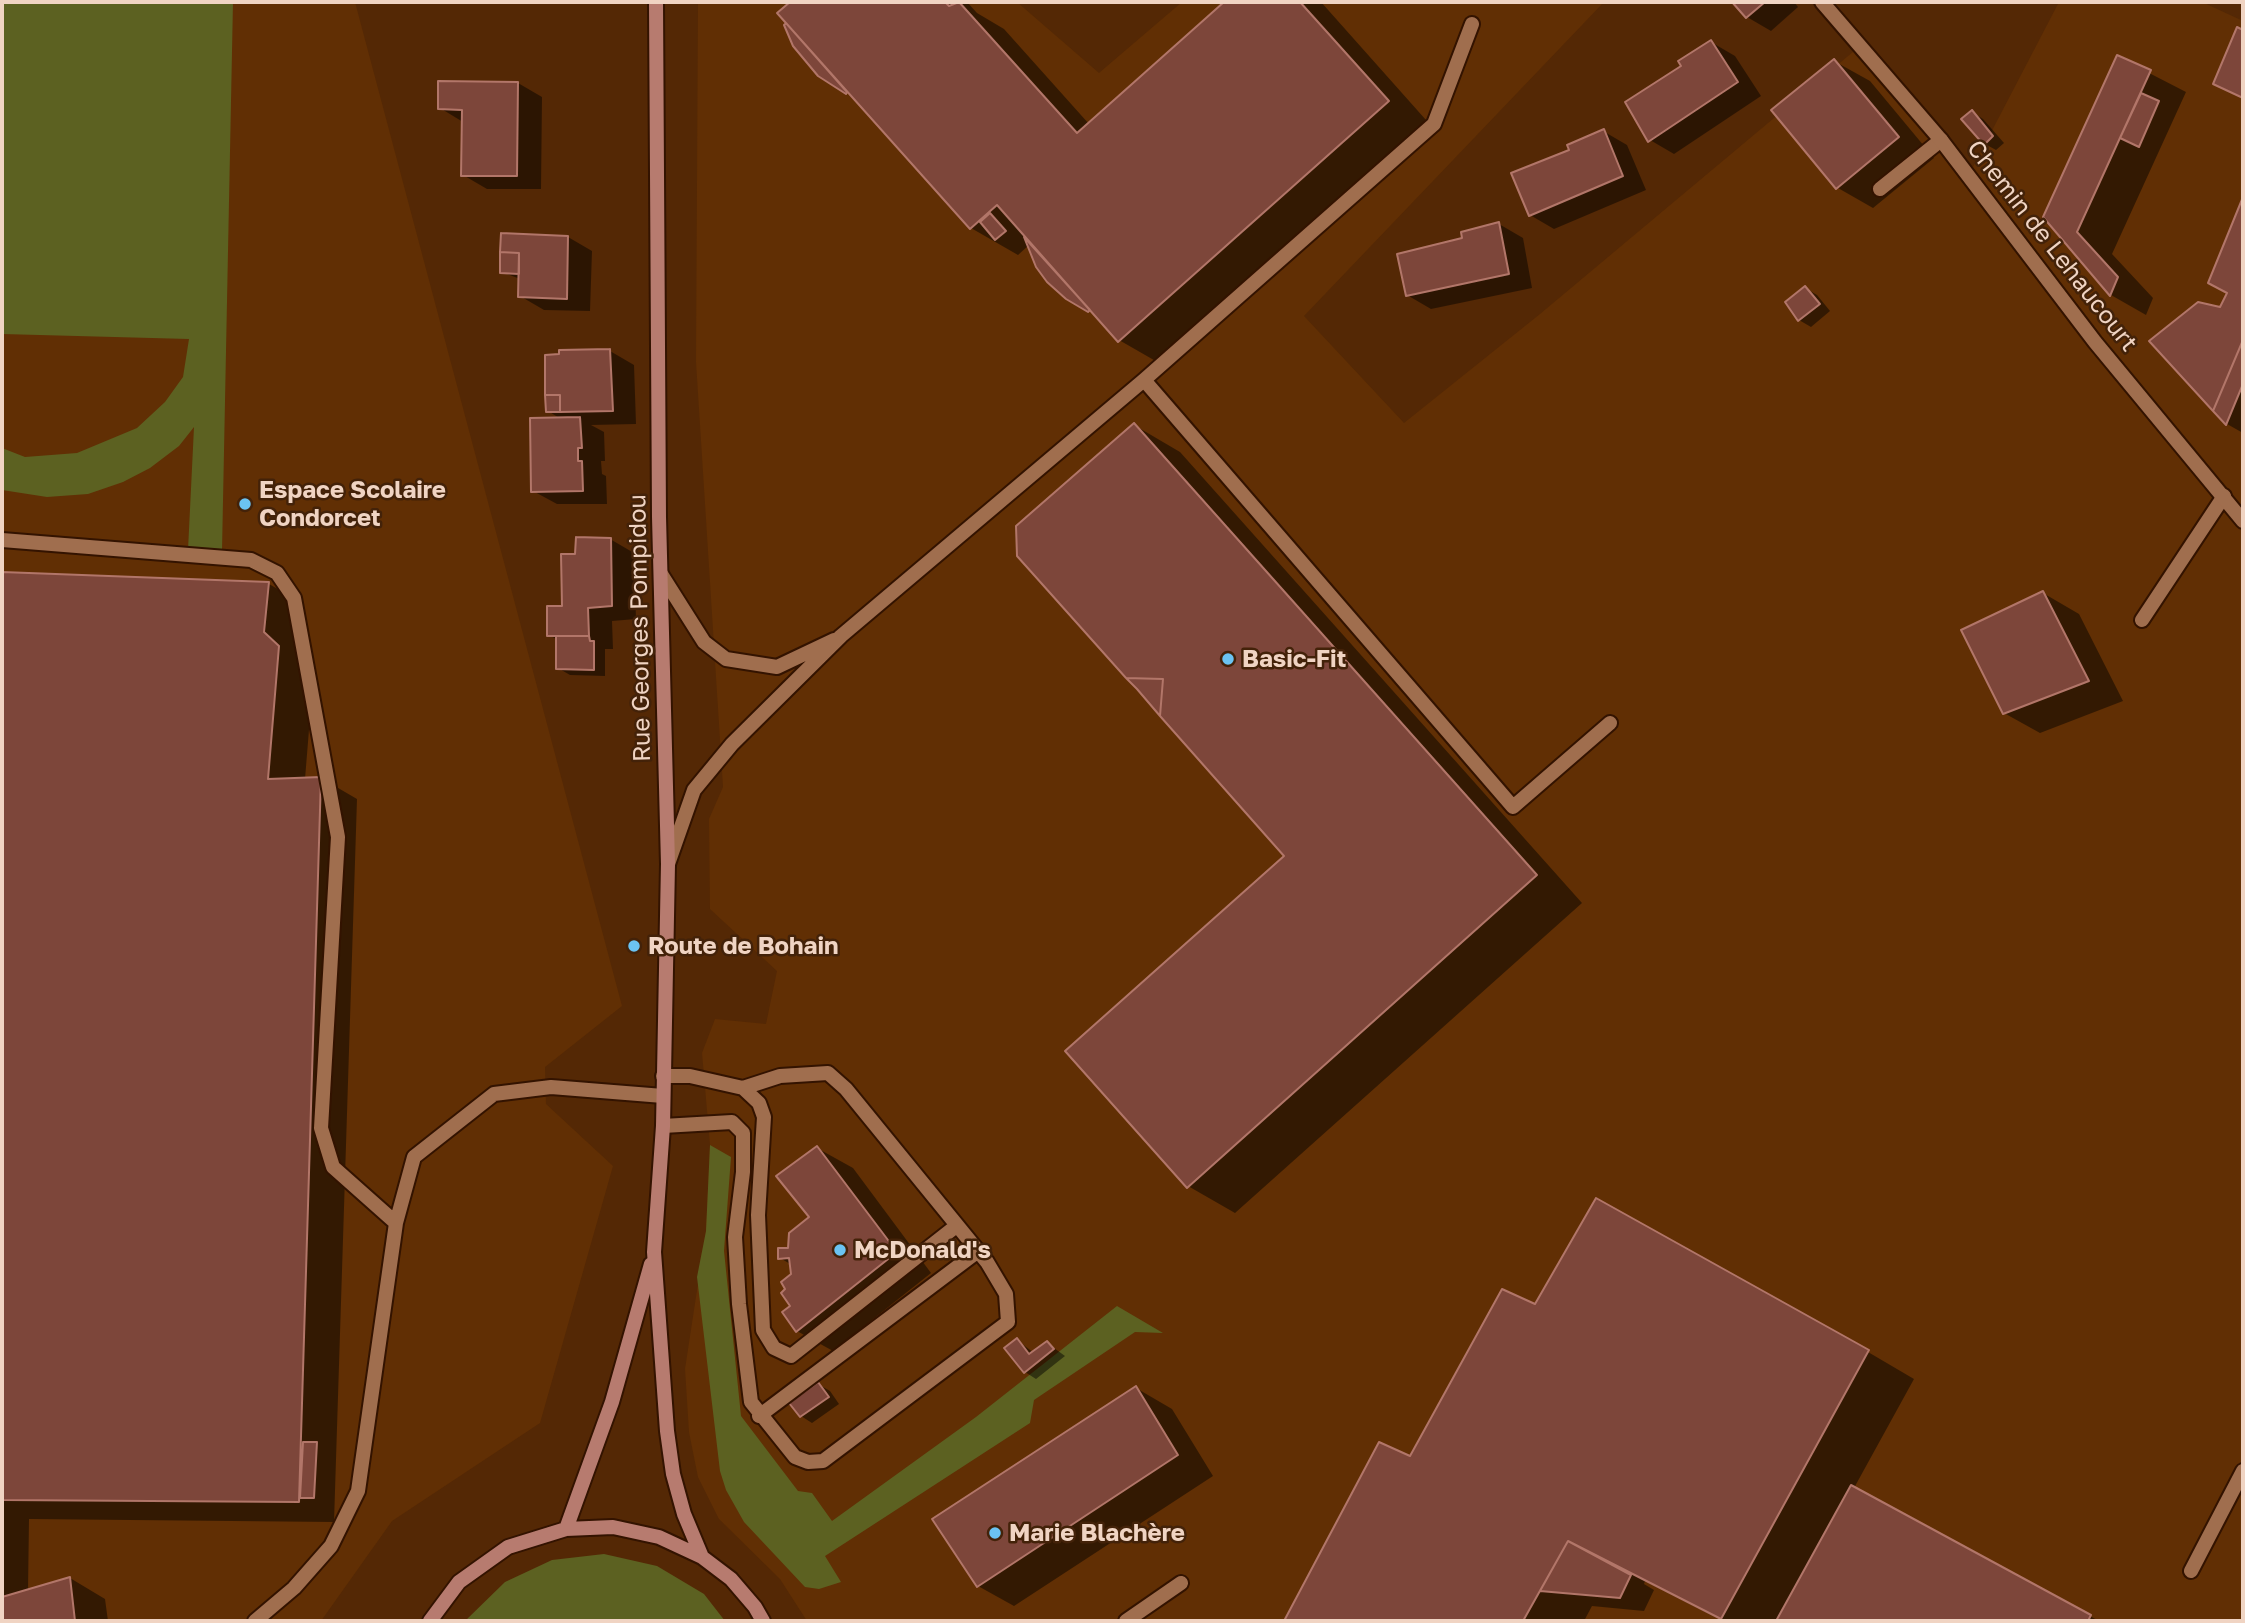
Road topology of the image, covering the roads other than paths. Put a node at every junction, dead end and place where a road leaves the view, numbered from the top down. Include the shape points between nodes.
1 (656, 2) edge
2 (1822, 2) edge
3 (1472, 24) dead end
4 (1941, 140) junction
5 (1880, 189) dead end
6 (1144, 380) junction
7 (2224, 496) junction
8 (2243, 521) edge
9 (2, 540) edge
10 (661, 574) junction
11 (2142, 620) dead end
12 (841, 636) junction
13 (1610, 723) dead end
14 (668, 864) junction
15 (663, 1076) junction
16 (743, 1088) junction
17 (663, 1096) junction
18 (663, 1126) junction
19 (396, 1223) junction
20 (955, 1227) junction
21 (654, 1252) junction
22 (977, 1252) junction
23 (759, 1416) junction
24 (2243, 1471) edge
25 (566, 1529) junction
26 (702, 1557) junction
27 (2192, 1571) dead end
28 (1181, 1583) dead end
29 (256, 1621) edge
30 (430, 1621) edge
31 (764, 1621) edge
32 (1126, 1621) edge

1 - 10 main road, Rue Georges Pompidou
2 - 4 street, Chemin de Lehaucourt
3 - 6 street via 1434,124
4 - 5 street
4 - 7 street, Chemin de Lehaucourt via 2095,342
6 - 12 street
6 - 13 street via 1513,807
7 - 8 street, Chemin de Lehaucourt
7 - 11 street
9 - 19 street via 251,560 277,573 294,598 338,837 321,1128 333,1167
10 - 12 street via 704,642 726,659 777,667
10 - 14 main road, Rue Georges Pompidou
12 - 14 street via 732,744 694,790
14 - 15 main road, Rue Georges Pompidou
15 - 16 street via 690,1076
15 - 17 main road, Rue Georges Pompidou
16 - 20 street via 780,1076 828,1073 846,1089
16 - 20 street via 759,1103 764,1117 758,1215 763,1330 774,1348 790,1356
17 - 18 main road, Rue Georges Pompidou
17 - 19 street via 551,1087 494,1094 414,1157
18 - 21 main road, Rue Georges Pompidou
18 - 23 street via 732,1122 743,1133 735,1237 751,1402
19 - 29 street via 358,1491 331,1546 294,1588
20 - 22 street
21 - 25 main road, Rue Georges Pompidou via 612,1402
21 - 26 main road, Rue Georges Pompidou via 673,1474
22 - 23 street
22 - 23 street via 1006,1294 1008,1322 994,1336 823,1461 794,1457
24 - 27 street
25 - 26 main road via 613,1527 659,1537
25 - 30 main road via 508,1547 459,1582
26 - 31 main road via 731,1579
28 - 32 street

